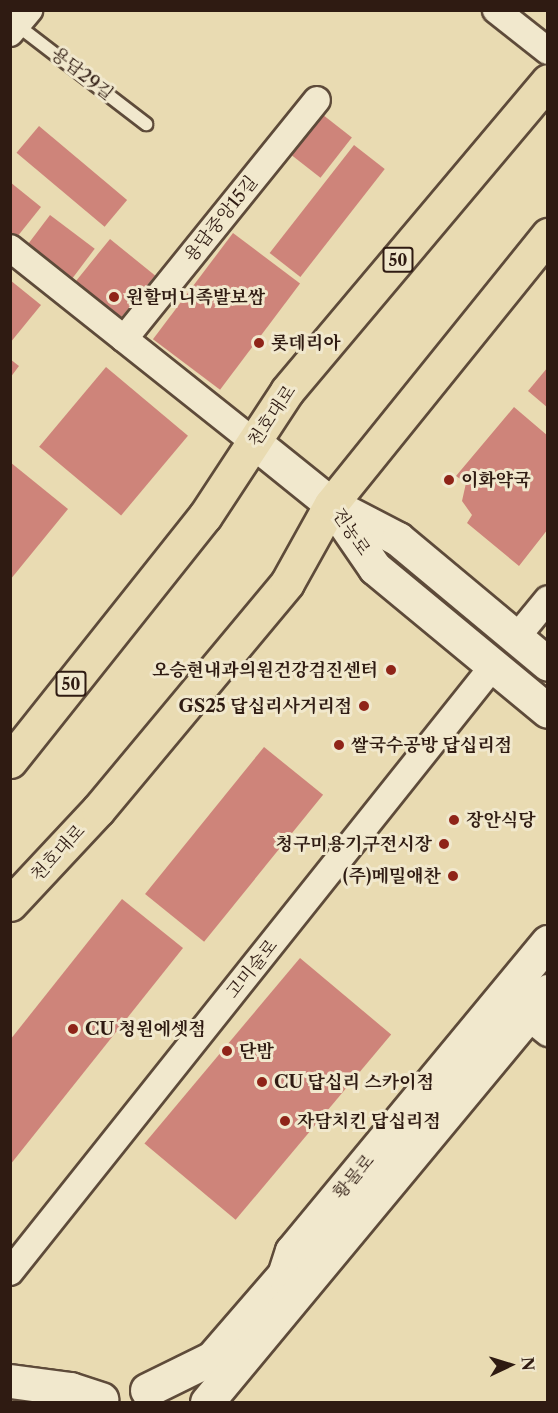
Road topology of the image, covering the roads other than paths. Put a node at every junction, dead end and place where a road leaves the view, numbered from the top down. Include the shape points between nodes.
1 (496, 10) edge
2 (19, 23) edge
3 (548, 51) edge
4 (548, 81) edge
5 (317, 100) dead end
6 (146, 124) dead end
7 (548, 236) edge
8 (10, 248) edge
9 (124, 339) junction
10 (254, 442) junction
11 (331, 504) junction
12 (548, 599) edge
13 (516, 638) junction
14 (548, 664) edge
15 (493, 666) junction
16 (548, 711) edge
17 (10, 761) edge
18 (10, 904) edge
19 (548, 942) edge
20 (548, 991) edge
21 (537, 1024) edge
22 (10, 1272) edge
23 (239, 1367) junction
24 (10, 1381) edge
25 (160, 1396) edge
26 (99, 1401) edge
27 (207, 1402) edge
28 (228, 1402) edge

1 - 3 street
2 - 6 lane, 용답29길
4 - 10 main road, 천호대로 / 50 via 287,391
5 - 9 street, 용답중앙15길
7 - 11 main road, 천호대로
8 - 9 street
9 - 10 street
10 - 11 street
10 - 17 main road, 천호대로 / 50 via 205,516
11 - 13 street, 전농로 via 398,539
11 - 15 street, 전농로 via 375,568
11 - 18 main road, 천호대로 via 287,583 98,810
12 - 13 street
13 - 14 street, 전농로
15 - 16 street, 전농로
15 - 22 street, 고미술로
19 - 25 street, 황물로 via 292,1251 284,1275 212,1358
20 - 21 street, 황물로
21 - 23 street, 황물로
23 - 27 street, 황물로
23 - 28 street
24 - 26 street via 70,1389
25 - 26 street via 131,1388

